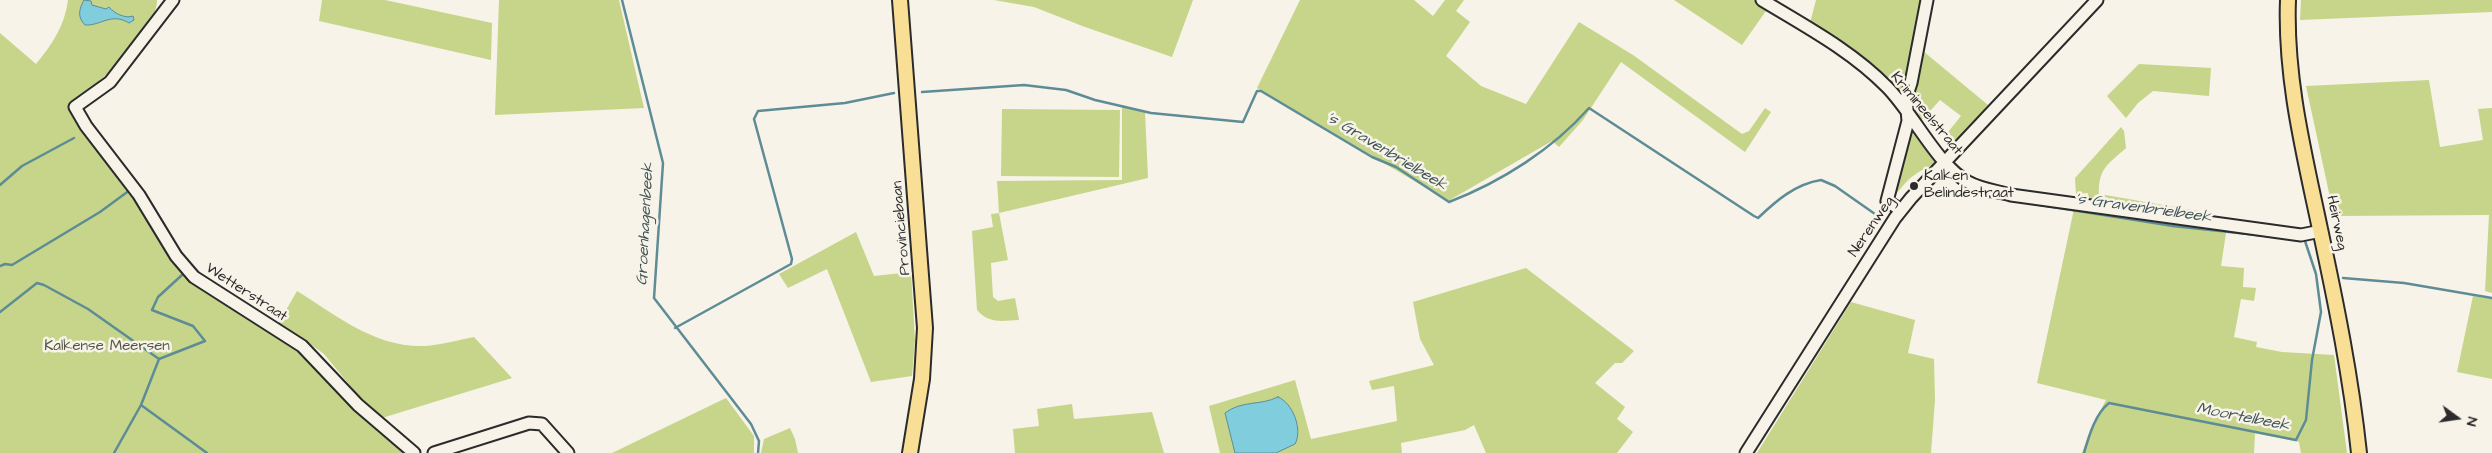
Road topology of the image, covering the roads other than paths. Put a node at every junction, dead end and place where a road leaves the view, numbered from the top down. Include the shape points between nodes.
1 (173, 0) edge
2 (900, 0) edge
3 (1762, 0) edge
4 (1926, 0) edge
5 (2097, 0) edge
6 (2288, 0) edge
7 (1906, 108) junction
8 (1945, 163) junction
9 (1901, 210) junction
10 (2321, 232) junction
11 (414, 453) edge
12 (434, 453) edge
13 (568, 453) edge
14 (910, 453) edge
15 (1746, 453) edge
16 (2359, 453) edge

1 - 11 street, Wetterstraat via 110,82 75,107 138,195 176,256 194,277 302,346 358,405
2 - 14 main road, Provinciebaan via 925,328 922,379
3 - 7 street, Krimineelstraat via 1849,55
4 - 7 street
5 - 8 street, Nerenweg
6 - 10 main road, Heirweg via 2292,90
7 - 8 street, Krimineelstraat
7 - 9 street via 1908,120 1886,201
8 - 9 street, Nerenweg
8 - 10 street, Krimineelstraat via 1966,181 2011,195 2301,235
9 - 15 street, Nerenweg
10 - 16 main road, Heirweg via 2344,343
12 - 13 street via 530,423 542,424

